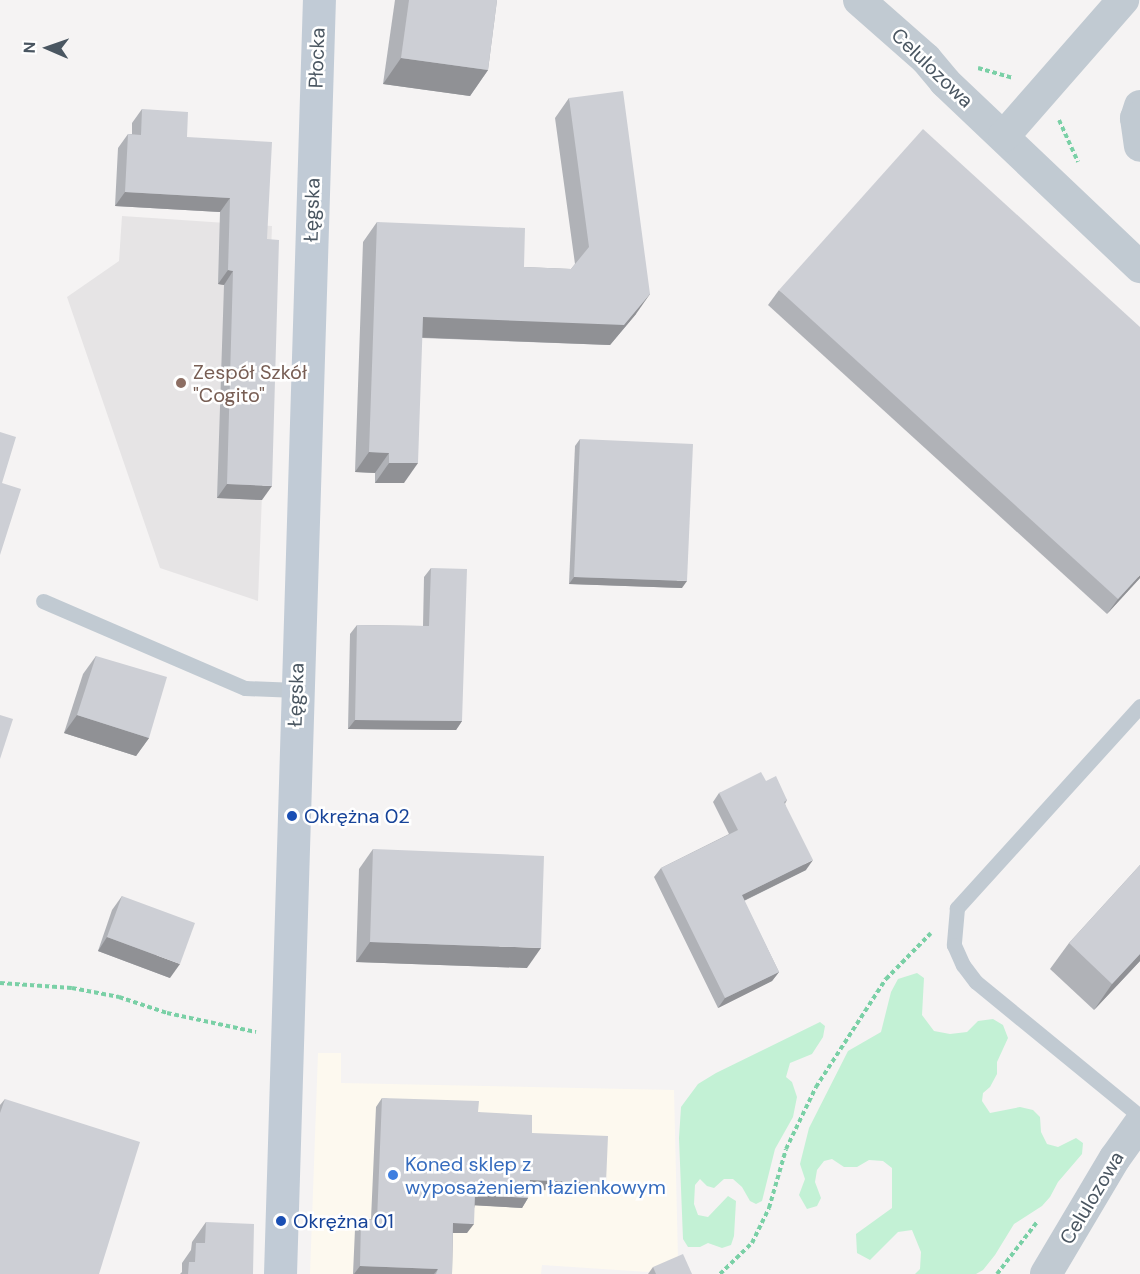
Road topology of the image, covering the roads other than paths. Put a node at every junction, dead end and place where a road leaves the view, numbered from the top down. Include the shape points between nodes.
1 (319, 0) edge
2 (859, 0) edge
3 (1123, 0) edge
4 (1140, 106) edge
5 (315, 117) joint
6 (1004, 136) junction
7 (1140, 146) edge
8 (1140, 267) edge
9 (43, 601) dead end
10 (297, 690) junction
11 (1140, 706) edge
12 (1140, 1116) edge
13 (1140, 1123) edge
14 (280, 1274) edge
15 (1046, 1274) edge

1 - 5 street, Płocka
2 - 6 street, Celulozowa
3 - 6 street
4 - 7 street via 1136,134
5 - 10 street, Łęgska
6 - 8 street, Celulozowa
9 - 10 lane via 245,688
10 - 14 street, Łęgska
11 - 12 lane via 957,908 954,945 976,982
13 - 15 street, Celulozowa

